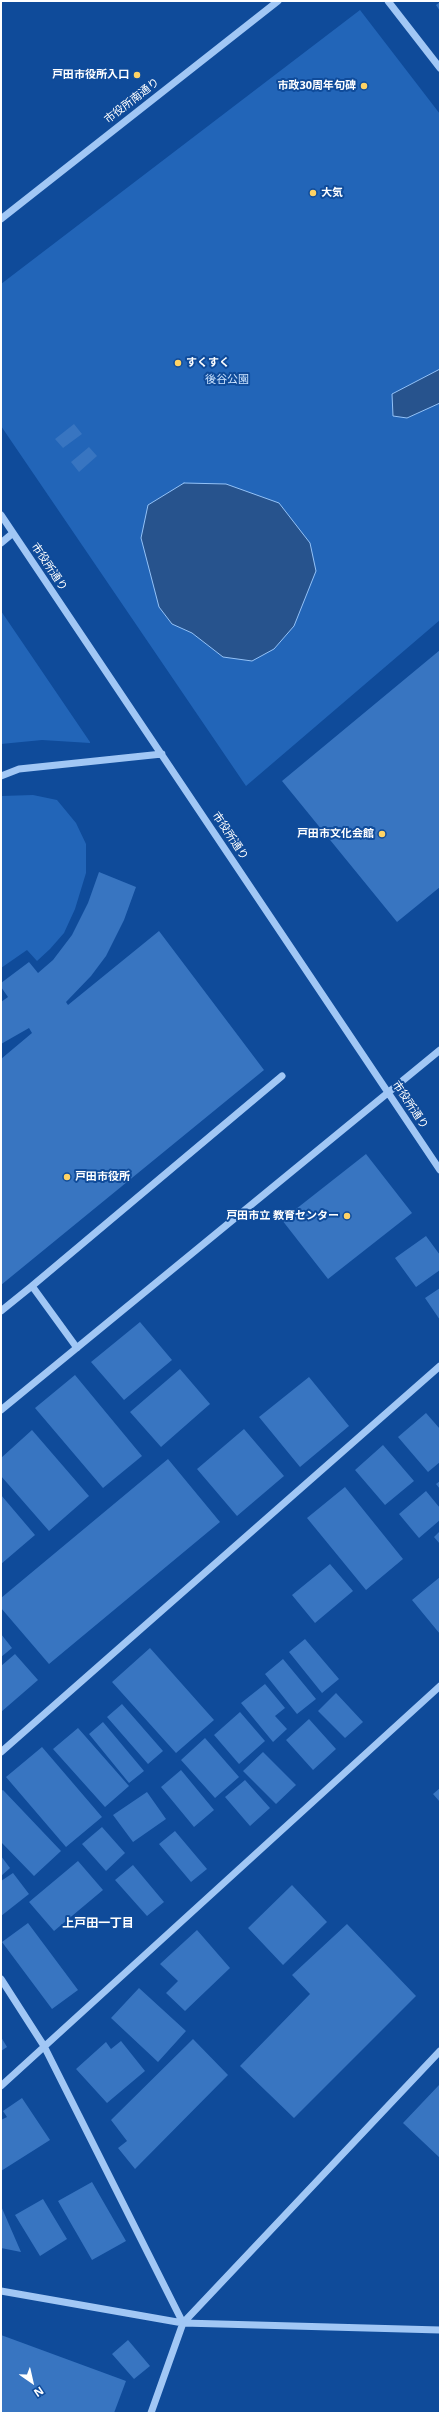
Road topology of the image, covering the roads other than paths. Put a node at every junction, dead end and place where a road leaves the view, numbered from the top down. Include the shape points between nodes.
1 (278, 1) edge
2 (388, 1) edge
3 (440, 68) edge
4 (1, 218) edge
5 (1, 514) edge
6 (14, 533) junction
7 (1, 543) edge
8 (162, 754) junction
9 (1, 776) edge
10 (440, 1050) edge
11 (282, 1076) dead end
12 (389, 1093) junction
13 (440, 1170) edge
14 (32, 1286) junction
15 (1, 1311) edge
16 (78, 1348) junction
17 (440, 1366) edge
18 (1, 1410) edge
19 (440, 1686) edge
20 (1, 1752) edge
21 (1, 1979) edge
22 (44, 2046) junction
23 (440, 2052) edge
24 (1, 2086) edge
25 (1, 2291) edge
26 (183, 2323) junction
27 (440, 2330) edge
28 (151, 2413) edge

1 - 4 street, 市役所南通り
2 - 3 street
5 - 6 street, 市役所通り
6 - 7 street
6 - 8 street, 市役所通り
8 - 9 street via 18,769
8 - 12 street, 市役所通り
10 - 12 street
11 - 14 street
12 - 13 street, 市役所通り
12 - 16 street
14 - 15 street
14 - 16 street
16 - 18 street
17 - 20 street
19 - 22 street
21 - 22 street
22 - 24 street
22 - 26 street
23 - 26 street
25 - 26 street
26 - 27 street
26 - 28 street

